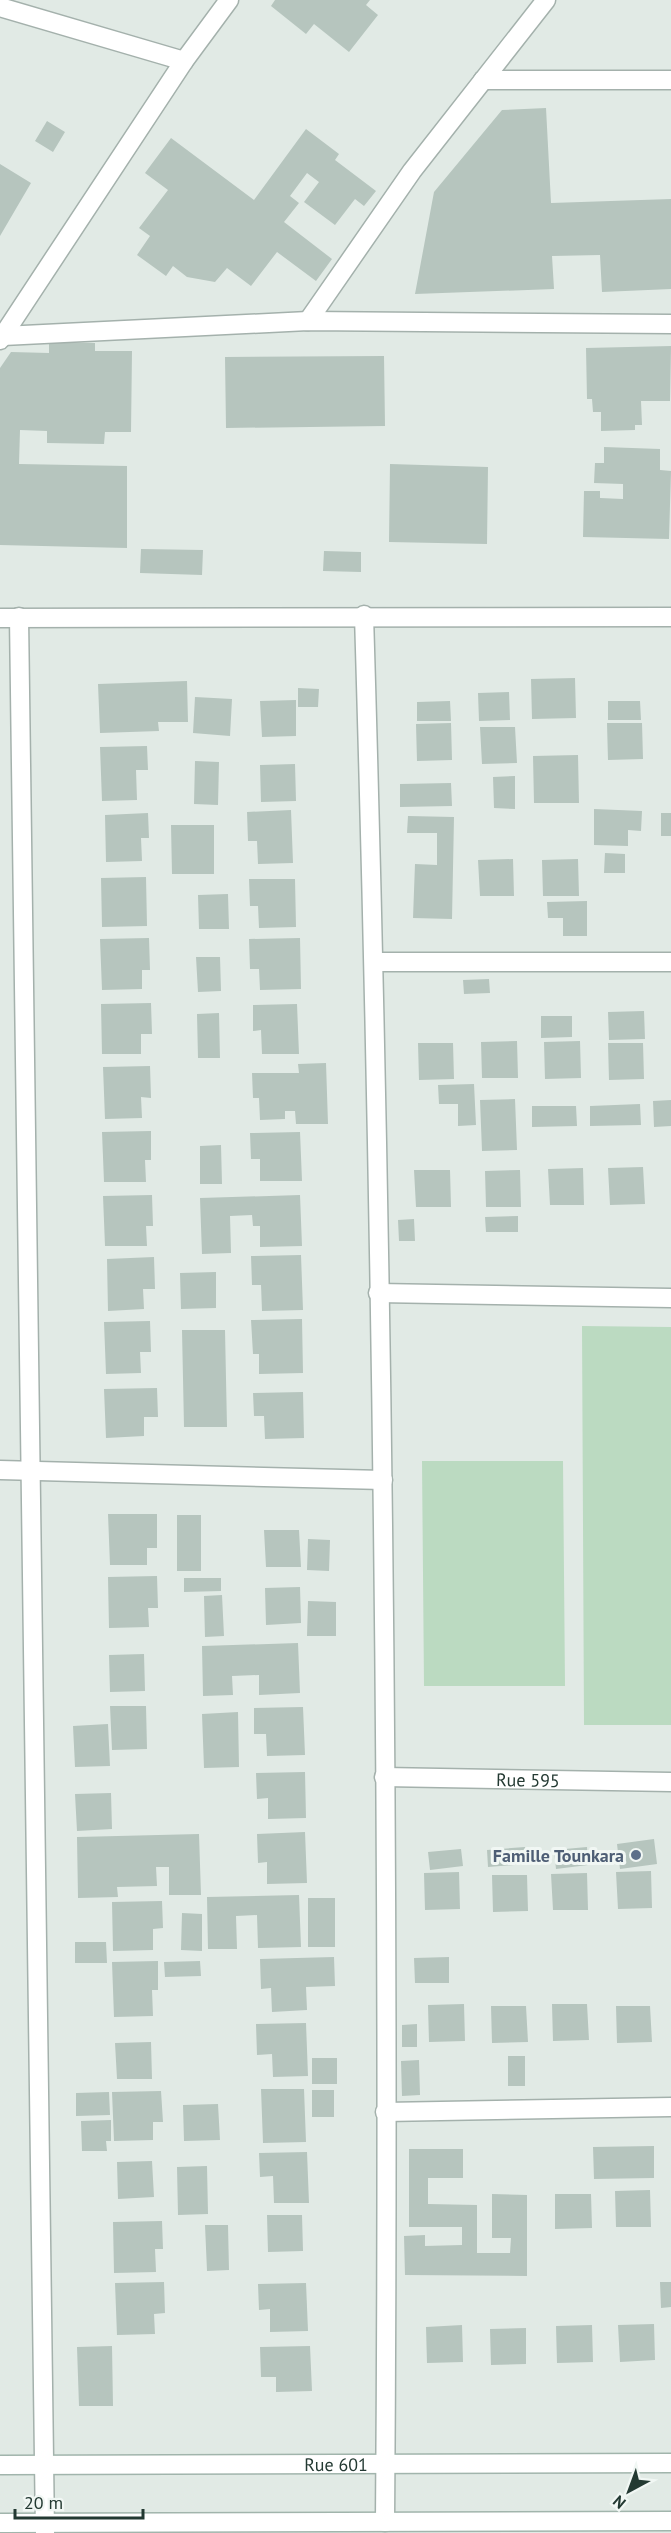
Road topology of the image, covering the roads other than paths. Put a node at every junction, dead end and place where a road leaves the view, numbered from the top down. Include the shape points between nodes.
1 (229, 0) edge
2 (546, 0) edge
3 (0, 7) edge
4 (184, 61) junction
5 (483, 80) junction
6 (671, 80) edge
7 (308, 321) junction
8 (671, 324) edge
9 (2, 338) edge
10 (364, 615) junction
11 (19, 617) junction
12 (671, 617) edge
13 (0, 618) edge
14 (375, 962) junction
15 (671, 962) edge
16 (378, 1293) junction
17 (671, 1298) edge
18 (0, 1470) edge
19 (31, 1470) junction
20 (383, 1480) junction
21 (384, 1777) junction
22 (671, 1782) edge
23 (671, 2107) edge
24 (385, 2112) junction
25 (671, 2463) edge
26 (386, 2464) junction
27 (0, 2465) edge
28 (44, 2465) junction
29 (671, 2521) edge
30 (385, 2522) junction
31 (0, 2523) edge
32 (45, 2528) edge

1 - 4 street
2 - 5 street
3 - 4 street
4 - 9 street
5 - 6 street
5 - 7 street via 412,171
7 - 8 street
7 - 9 street
10 - 11 street
10 - 12 street
10 - 14 street
11 - 13 street
11 - 19 street
14 - 15 street
14 - 16 street
16 - 17 street
16 - 20 street
18 - 19 street
19 - 20 street
19 - 28 street
20 - 21 street
21 - 22 street, Rue 595
21 - 24 street
23 - 24 street
24 - 26 street
25 - 26 street, Rue 601
26 - 28 street, Rue 601
26 - 30 street
27 - 28 street, Rue 601
28 - 32 street
29 - 30 street
30 - 32 street
31 - 32 street

